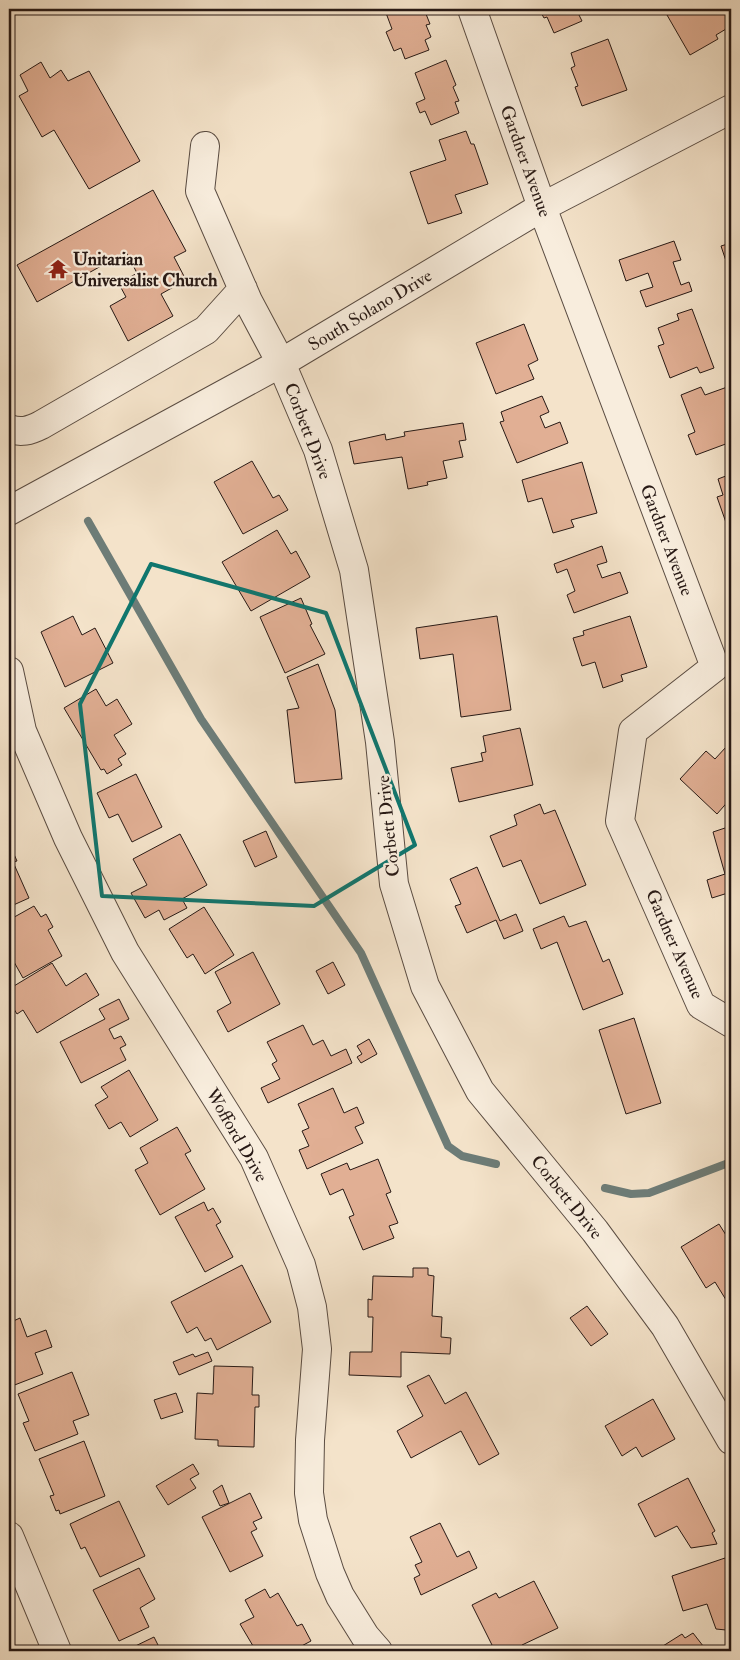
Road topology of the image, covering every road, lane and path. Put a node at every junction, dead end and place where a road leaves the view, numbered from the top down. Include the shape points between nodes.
1 (472, 9) edge
2 (731, 109) edge
3 (205, 146) dead end
4 (542, 207) junction
5 (243, 289) junction
6 (281, 363) junction
7 (9, 429) edge
8 (9, 511) edge
9 (723, 663) edge
10 (9, 671) edge
11 (731, 1023) edge
12 (731, 1440) edge
13 (9, 1536) edge
14 (57, 1651) edge
15 (378, 1651) edge

1 - 4 street, Gardner Avenue
2 - 4 street, South Solano Drive
3 - 5 street, Corbett Drive via 200,191
4 - 6 street, South Solano Drive
4 - 9 street, Gardner Avenue
5 - 6 street, Corbett Drive
5 - 7 street via 206,330 41,426 30,431
6 - 8 street, South Solano Drive
6 - 12 street, Corbett Drive via 318,450 354,570 380,742 394,884 425,986 480,1091 595,1231 665,1326
9 - 11 street, Gardner Avenue via 633,731 620,821 701,1005
10 - 15 street, Wofford Drive via 22,731 68,838 125,952 254,1158 301,1265 312,1307 317,1349 310,1440 309,1493 313,1520 340,1596 360,1630
13 - 14 street

